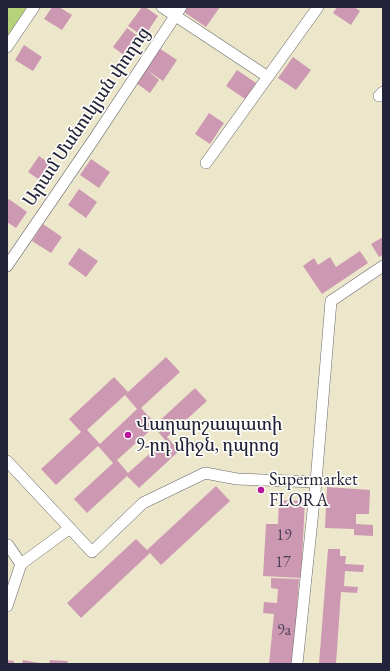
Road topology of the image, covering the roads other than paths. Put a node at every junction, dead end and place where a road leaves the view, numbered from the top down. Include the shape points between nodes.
1 (34, 7) edge
2 (162, 7) edge
3 (318, 7) edge
4 (178, 11) edge
5 (7, 47) edge
6 (268, 76) junction
7 (206, 164) dead end
8 (7, 266) edge
9 (383, 266) edge
10 (7, 460) edge
11 (316, 482) junction
12 (70, 528) junction
13 (7, 545) edge
14 (21, 564) junction
15 (7, 606) edge
16 (297, 664) edge

1 - 5 street
2 - 4 street
3 - 6 street
4 - 6 street
4 - 8 street, Արամ Մանուկյան փողոց
6 - 7 street
9 - 11 street via 332,300
10 - 12 street
11 - 12 street via 237,479 205,473 143,503 92,552
11 - 16 street
12 - 14 street
13 - 14 street
14 - 15 street

